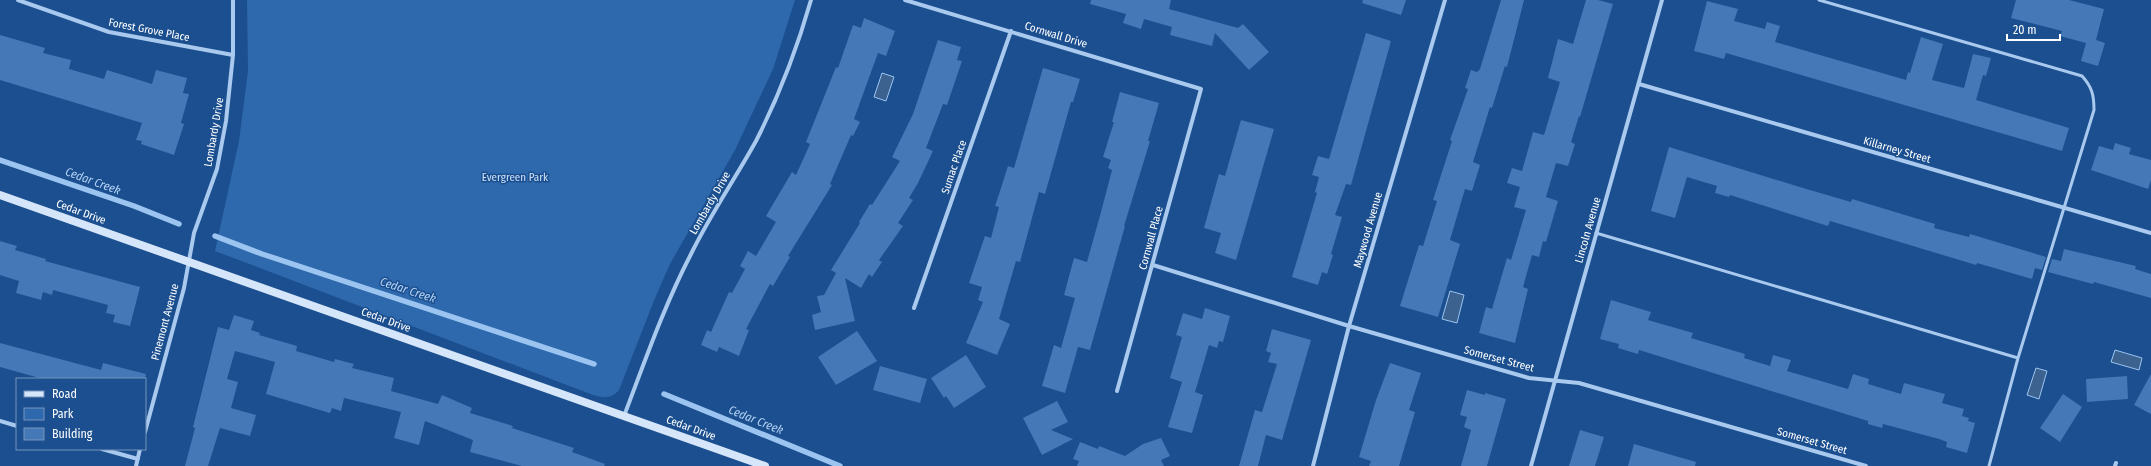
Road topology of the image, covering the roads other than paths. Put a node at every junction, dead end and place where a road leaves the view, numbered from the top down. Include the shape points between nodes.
1 (18, 0) edge
2 (233, 0) edge
3 (811, 0) edge
4 (905, 0) edge
5 (1445, 0) edge
6 (1662, 0) edge
7 (1819, 0) edge
8 (1011, 31) junction
9 (233, 55) junction
10 (1639, 84) junction
11 (1201, 89) joint
12 (0, 195) edge
13 (2065, 208) junction
14 (1596, 233) junction
15 (2151, 233) edge
16 (188, 262) junction
17 (1153, 265) junction
18 (914, 308) dead end
19 (1349, 326) junction
20 (2018, 358) junction
21 (1554, 380) junction
22 (1116, 392) dead end
23 (624, 416) junction
24 (0, 421) edge
25 (16, 426) edge
26 (146, 428) edge
27 (106, 450) edge
28 (140, 450) edge
29 (138, 459) junction
30 (136, 466) edge
31 (765, 466) edge
32 (1313, 466) edge
33 (1531, 466) edge
34 (1866, 466) edge
35 (1989, 466) edge

1 - 9 street, Forest Grove Place via 109,32
2 - 9 street, Lombardy Drive
3 - 23 street, Lombardy Drive via 796,49 778,93 755,142 678,279
4 - 8 street, Cornwall Drive
5 - 19 street, Maywood Avenue
6 - 10 street, Lincoln Avenue
7 - 13 lane via 2082,76 2091,85 2094,110
8 - 11 street, Cornwall Drive
8 - 18 street, Sumac Place
9 - 16 street, Lombardy Drive via 226,121 217,169 194,233
10 - 13 street, Killarney Street
10 - 14 street, Lincoln Avenue
11 - 17 street, Cornwall Place
12 - 16 street, Cedar Drive
13 - 15 street, Killarney Street
13 - 20 lane
14 - 20 lane
14 - 21 street, Lincoln Avenue
16 - 23 street, Cedar Drive
16 - 26 street, Pinemont Avenue via 184,288
17 - 19 street, Somerset Street
17 - 22 street, Cornwall Place
19 - 21 street, Somerset Street via 1529,378
19 - 32 street, Maywood Avenue
20 - 35 lane
21 - 33 street, Lincoln Avenue
21 - 34 street, Somerset Street via 1579,383
23 - 31 street, Cedar Drive
24 - 25 street
27 - 29 street
28 - 29 street
29 - 30 street

